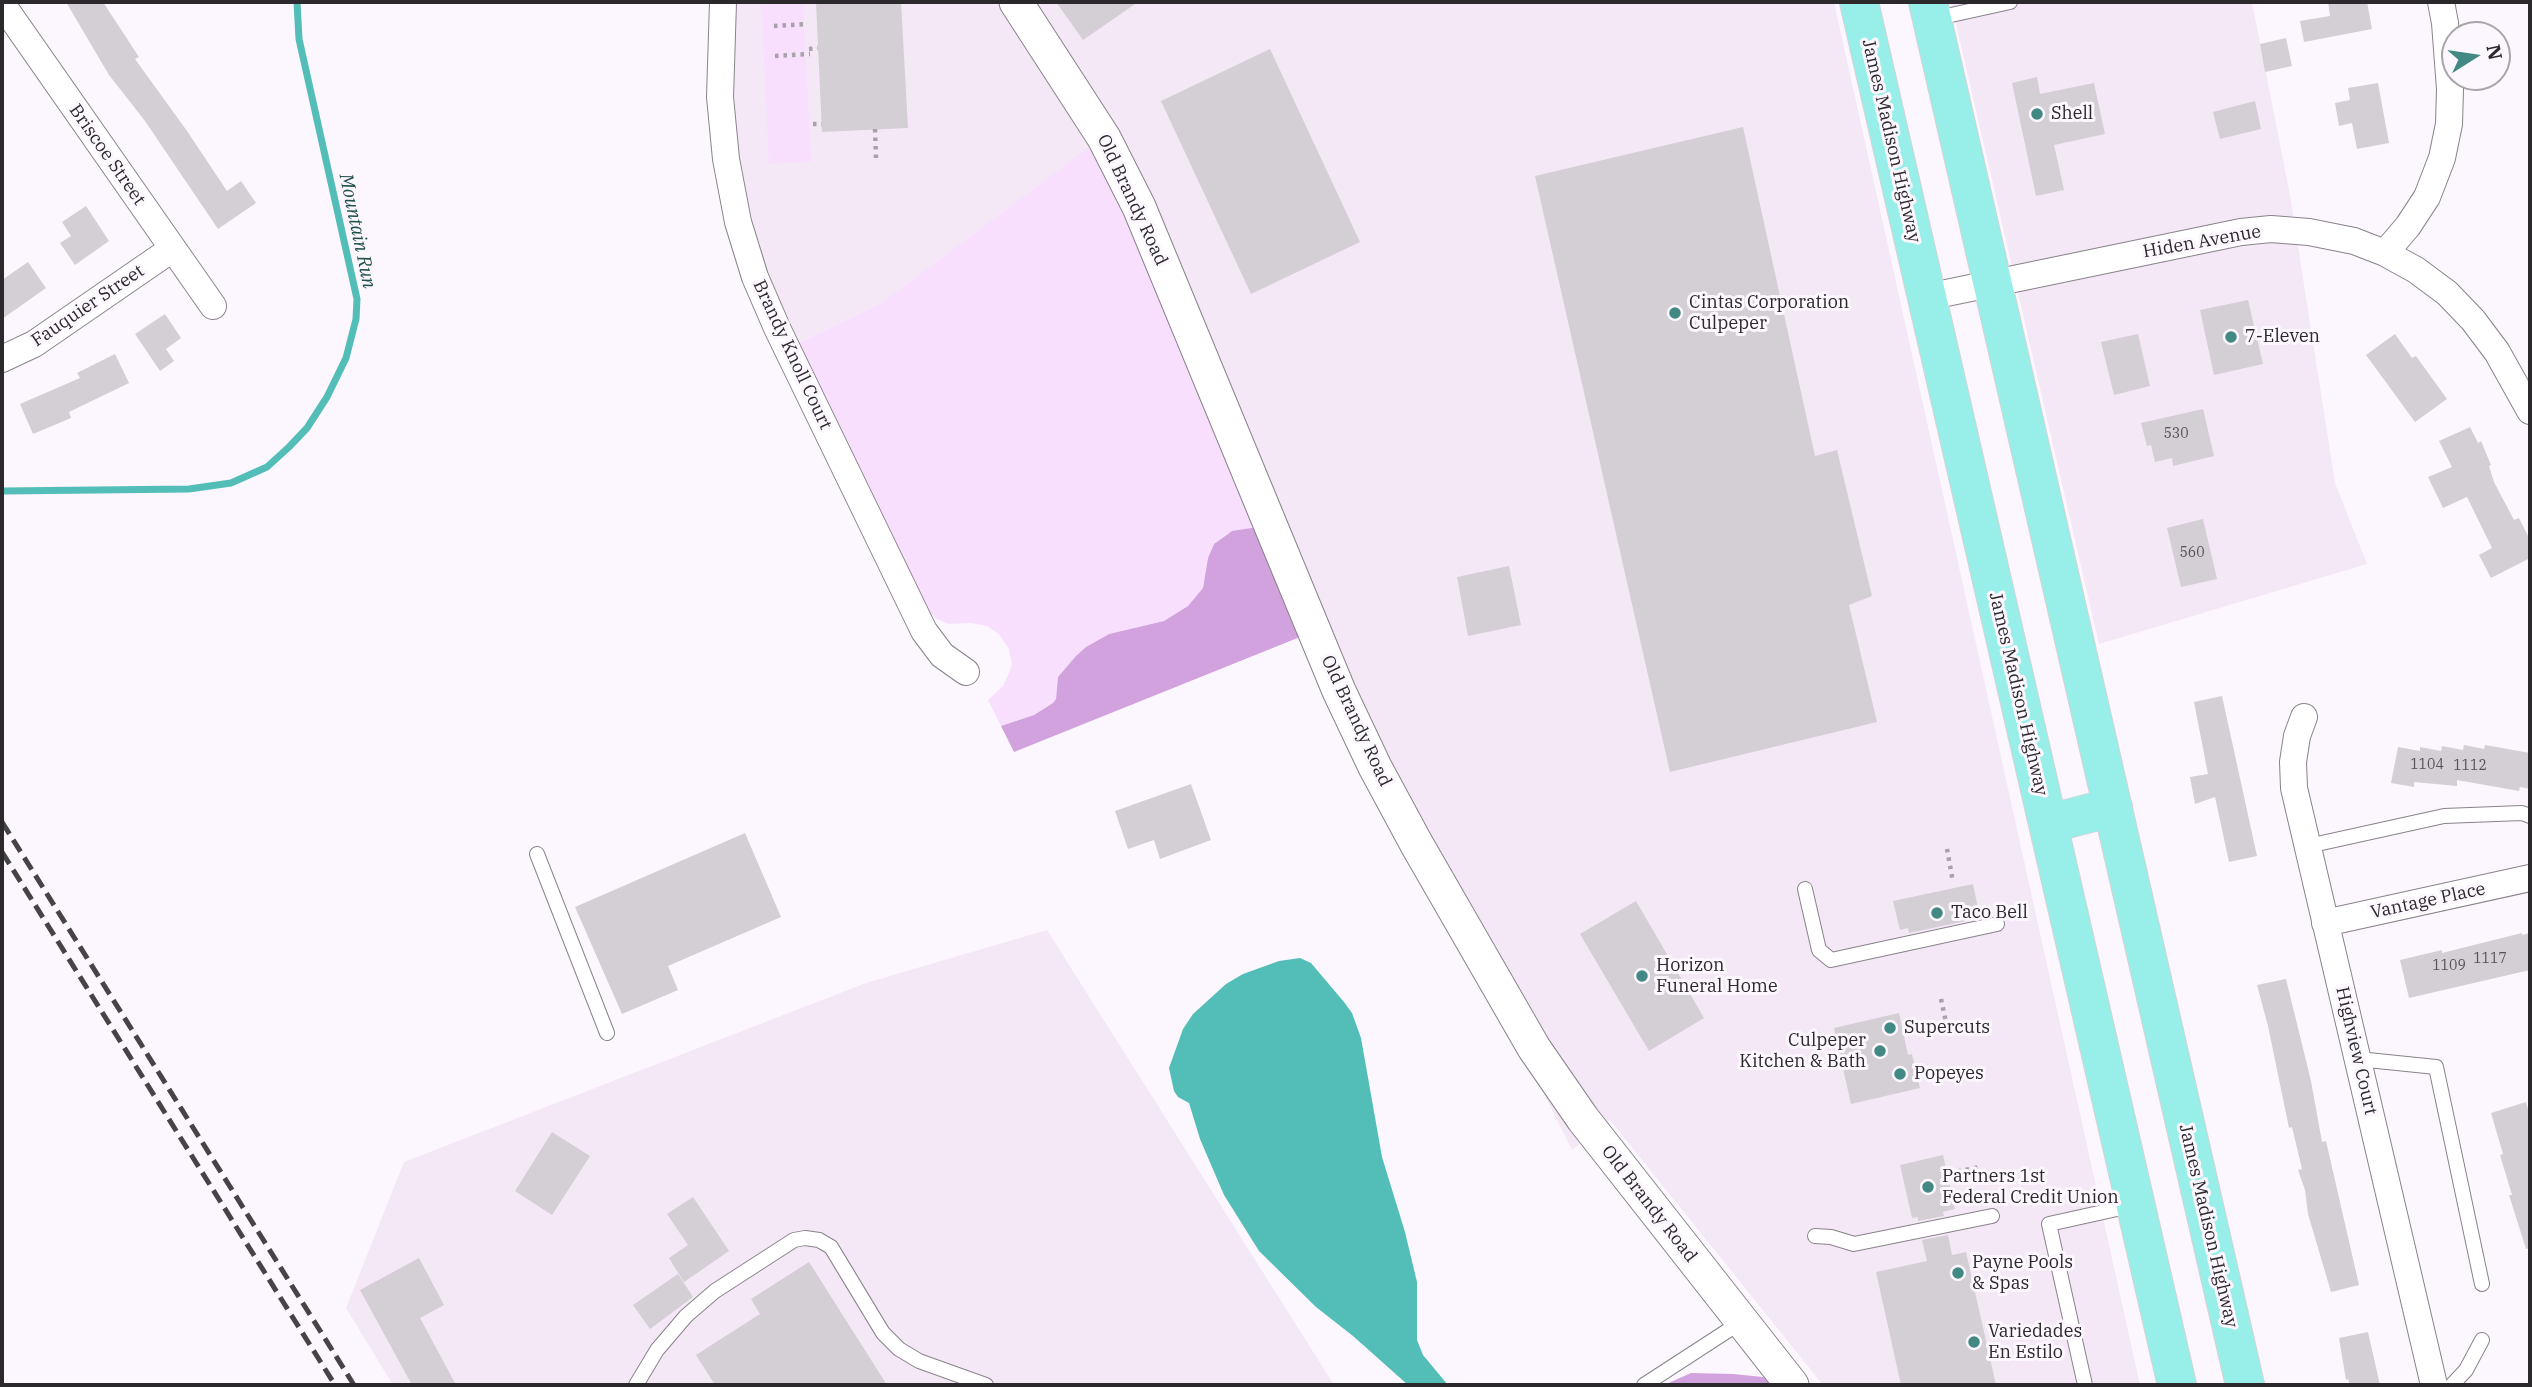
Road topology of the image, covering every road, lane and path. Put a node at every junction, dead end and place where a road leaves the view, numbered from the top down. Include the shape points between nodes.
1 (723, 2) edge
2 (1016, 2) edge
3 (1859, 2) edge
4 (2441, 2) edge
5 (2002, 3) edge
6 (2, 4) edge
7 (1931, 10) edge
8 (808, 24) dead end
9 (774, 26) dead end
10 (818, 48) dead end
11 (775, 56) dead end
12 (813, 124) dead end
13 (822, 124) dead end
14 (875, 129) dead end
15 (876, 158) dead end
16 (172, 249) junction
17 (2385, 253) junction
18 (1993, 283) junction
19 (1927, 297) junction
20 (213, 306) dead end
21 (2, 359) edge
22 (2530, 411) edge
23 (966, 672) dead end
24 (2304, 717) dead end
25 (2113, 807) junction
26 (2530, 816) edge
27 (2048, 824) junction
28 (2308, 846) junction
29 (1947, 849) dead end
30 (537, 854) dead end
31 (2530, 878) edge
32 (1953, 882) dead end
33 (1805, 889) dead end
34 (2325, 923) junction
35 (1997, 924) dead end
36 (1941, 999) dead end
37 (607, 1033) dead end
38 (1949, 1036) dead end
39 (2358, 1059) junction
40 (1980, 1167) dead end
41 (1949, 1173) dead end
42 (2135, 1205) junction
43 (1992, 1216) dead end
44 (1815, 1236) dead end
45 (2482, 1284) dead end
46 (1741, 1322) junction
47 (2482, 1340) dead end
48 (636, 1385) edge
49 (986, 1385) edge
50 (1644, 1385) edge
51 (1792, 1385) edge
52 (2085, 1385) edge
53 (2177, 1385) edge
54 (2245, 1385) edge
55 (2434, 1385) edge
56 (2452, 1385) edge

1 - 23 street, Brandy Knoll Court via 720,97 726,159 755,277 924,631 942,654
2 - 46 street, Old Brandy Road via 1104,138 1139,207 1339,691 1416,843 1534,1048 1589,1127
3 - 19 main road, James Madison Highway
4 - 17 street via 2450,89 2442,158 2427,197
5 - 7 lane
6 - 16 street, Briscoe Street
7 - 18 main road, James Madison Highway
8 - 9 path
10 - 11 path
12 - 13 path
14 - 15 path
16 - 20 street, Briscoe Street
16 - 21 street, Fauquier Street via 34,344
17 - 18 street, Hiden Avenue via 2354,241 2271,229
17 - 22 street, Hiden Avenue via 2447,293 2473,320
18 - 19 street, Hiden Avenue
18 - 25 main road, James Madison Highway
19 - 27 main road, James Madison Highway
24 - 28 street, Highview Court via 2293,762 2294,788
25 - 27 main road
25 - 54 main road, James Madison Highway
26 - 28 lane via 2444,816
27 - 42 main road, James Madison Highway
28 - 34 street, Highview Court
29 - 32 path
30 - 37 lane
31 - 34 street, Vantage Place
33 - 35 lane via 1819,950 1831,960
34 - 39 street, Highview Court
36 - 38 path
39 - 45 lane via 2436,1067
39 - 55 street, Highview Court
40 - 41 path
42 - 52 lane via 2049,1224
42 - 53 main road, James Madison Highway
43 - 44 lane via 1854,1244
46 - 50 lane
46 - 51 street, Old Brandy Road
47 - 56 lane
48 - 49 lane via 657,1350 686,1316 715,1291 794,1240 806,1238 831,1247 883,1333 899,1349

